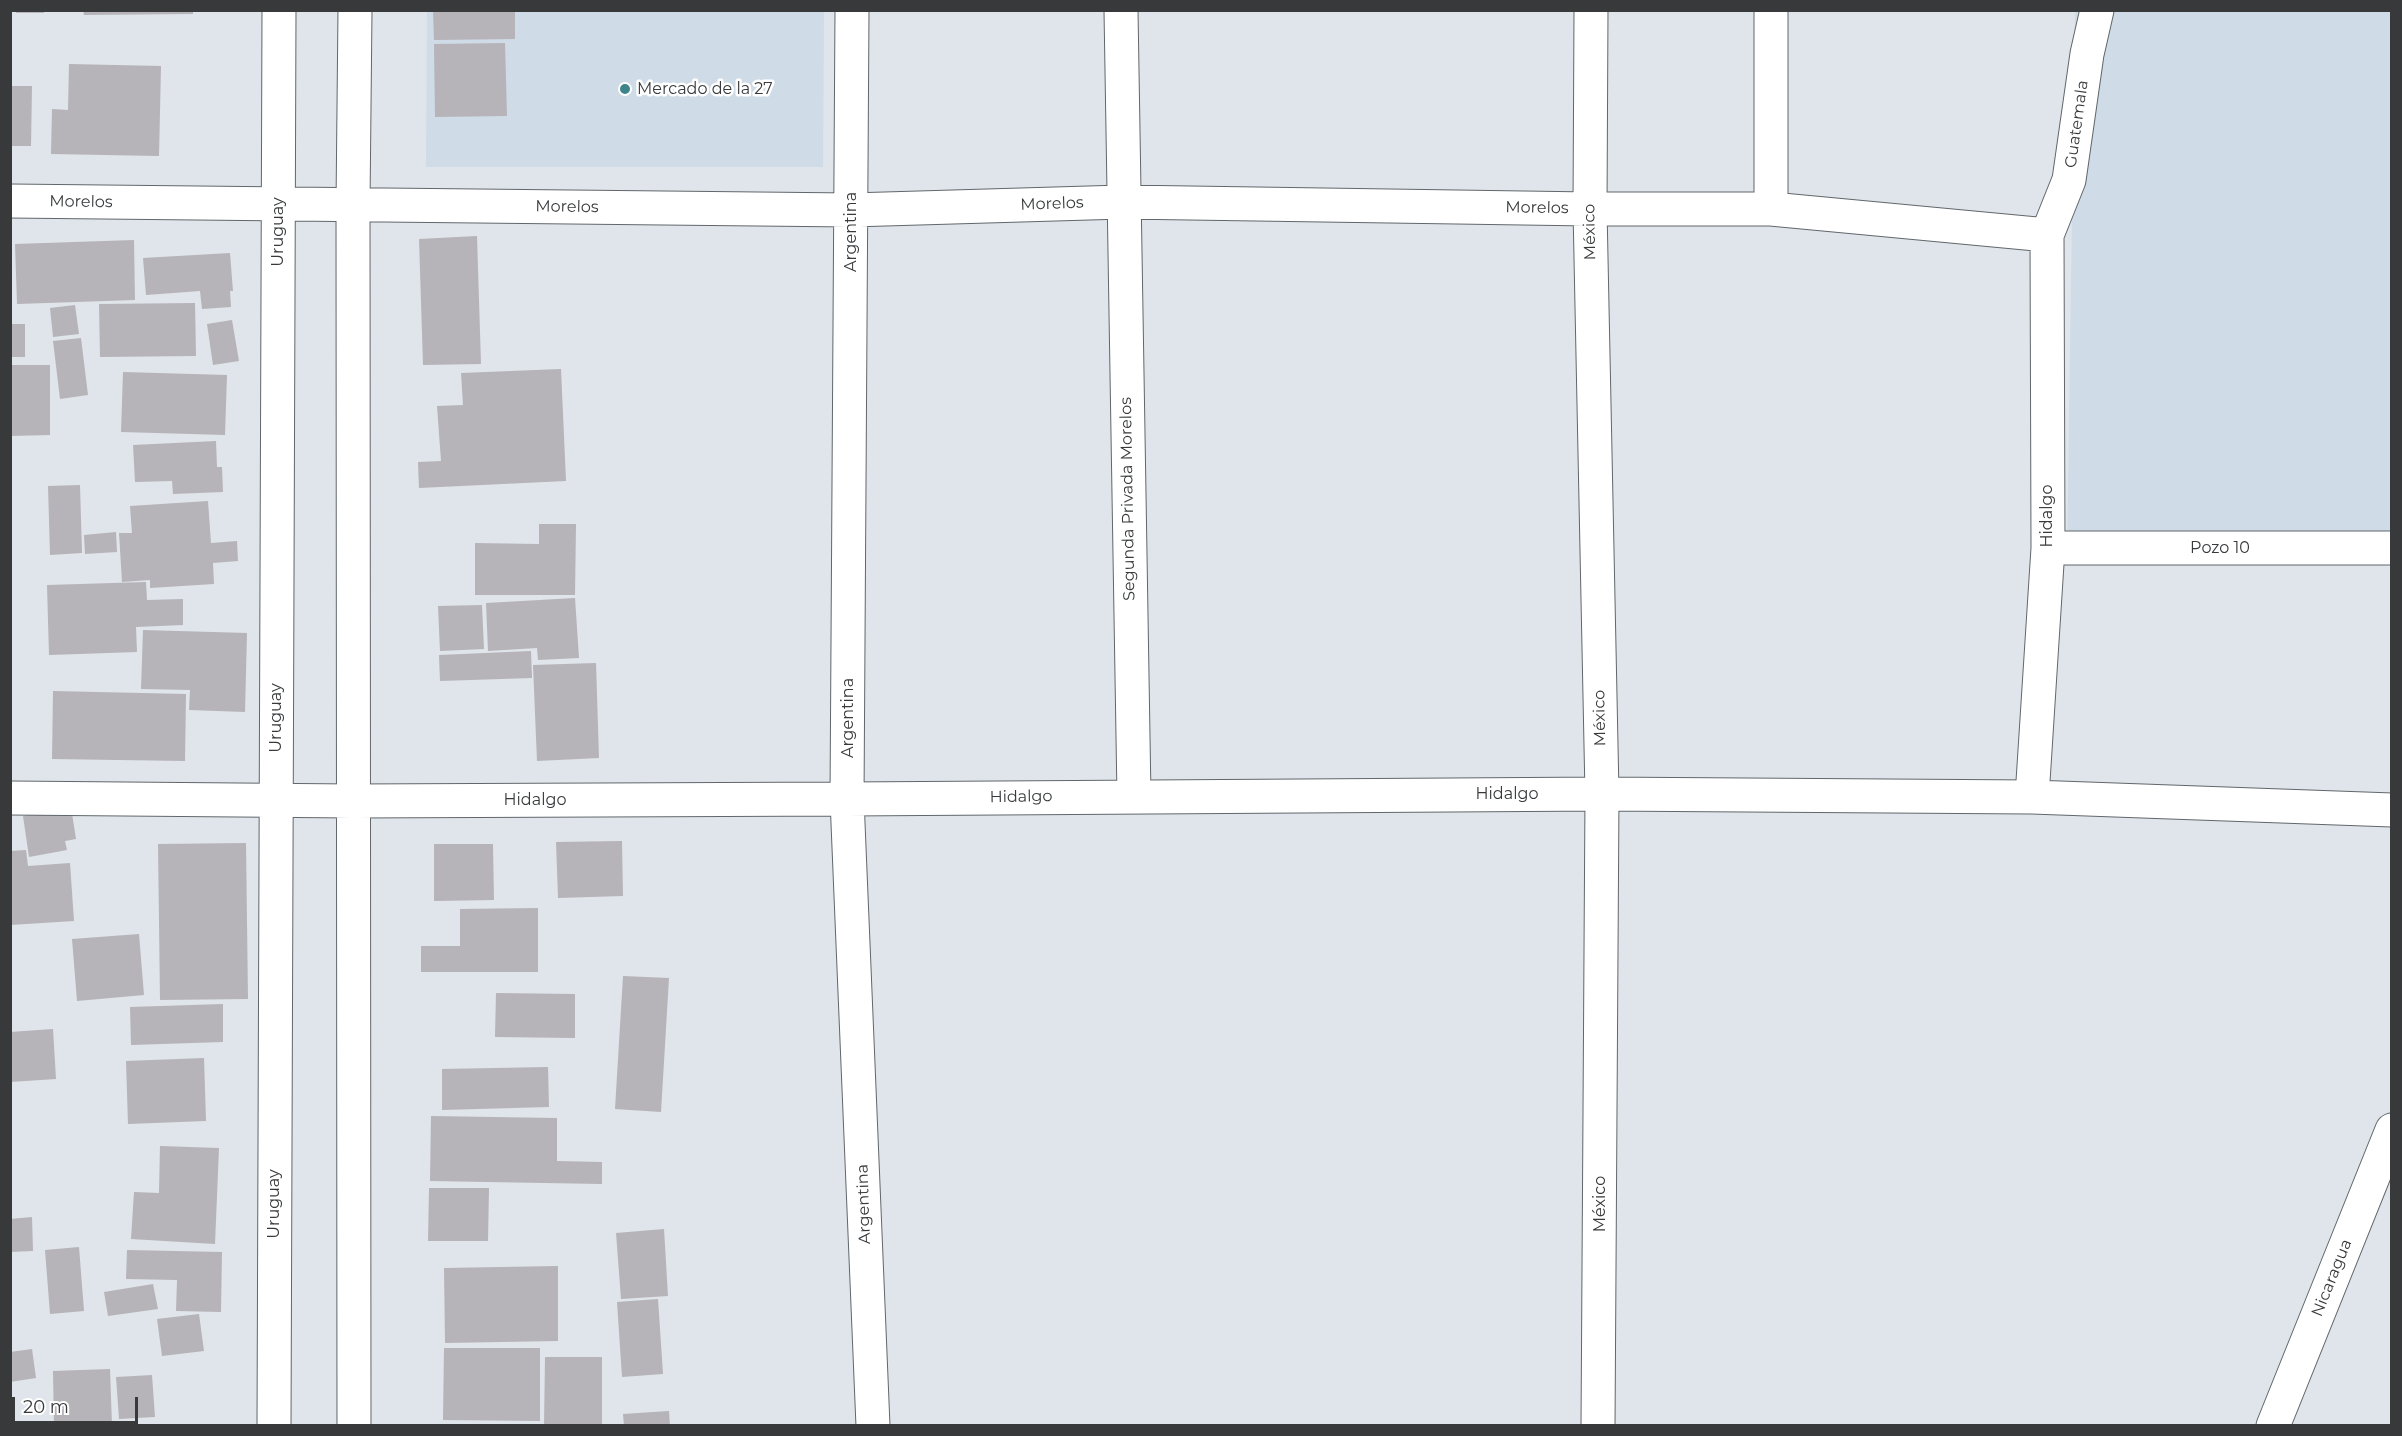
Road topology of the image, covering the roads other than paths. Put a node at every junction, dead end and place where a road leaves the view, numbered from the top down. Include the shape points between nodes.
1 (279, 10) edge
2 (355, 10) edge
3 (852, 10) edge
4 (1120, 10) edge
5 (1592, 10) edge
6 (1771, 10) edge
7 (2097, 10) edge
8 (10, 201) edge
9 (1123, 202) junction
10 (278, 205) junction
11 (353, 205) junction
12 (1590, 209) junction
13 (1771, 209) junction
14 (851, 210) junction
15 (2046, 235) junction
16 (2048, 548) junction
17 (2391, 548) edge
18 (1602, 794) junction
19 (1134, 796) junction
20 (2032, 797) junction
21 (10, 798) edge
22 (847, 799) junction
23 (276, 800) junction
24 (353, 801) junction
25 (2391, 810) edge
26 (2391, 1130) edge
27 (274, 1425) edge
28 (354, 1425) edge
29 (873, 1425) edge
30 (1598, 1425) edge
31 (2273, 1425) edge

1 - 10 street, Uruguay
2 - 11 street
3 - 14 street, Argentina
4 - 9 street
5 - 12 street, México
6 - 13 street
7 - 15 street, Guatemala via 2069,180
8 - 10 street, Morelos
9 - 12 street, Morelos
9 - 14 street, Morelos
9 - 19 street, Segunda Privada Morelos
10 - 11 street, Morelos
10 - 23 street, Uruguay
11 - 14 street, Morelos
11 - 24 street
12 - 13 street, Morelos
12 - 18 street, México
13 - 15 street, Morelos
14 - 22 street, Argentina
15 - 16 street, Hidalgo
16 - 17 street, Pozo 10
16 - 20 street, Hidalgo
18 - 19 street, Hidalgo
18 - 20 street, Hidalgo
18 - 30 street, México
19 - 22 street, Hidalgo
20 - 25 street, Hidalgo
21 - 23 street, Hidalgo
22 - 24 street, Hidalgo
22 - 29 street, Argentina
23 - 24 street, Hidalgo
23 - 27 street, Uruguay
24 - 28 street
26 - 31 street, Nicaragua

